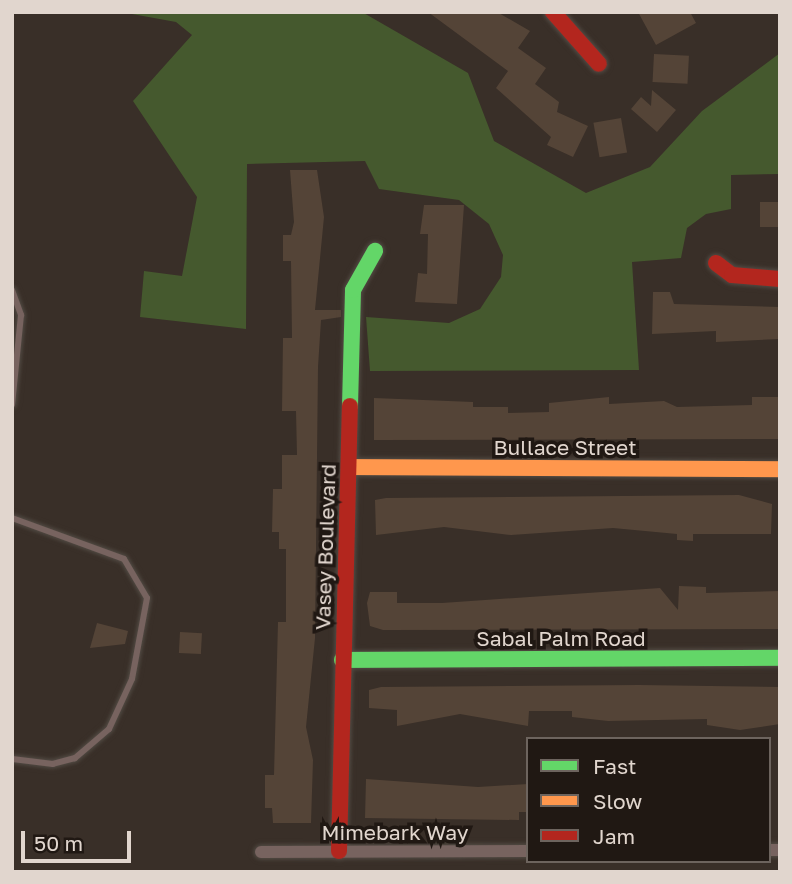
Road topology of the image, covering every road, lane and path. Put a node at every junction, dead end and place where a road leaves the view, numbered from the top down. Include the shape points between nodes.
1 (552, 12) edge
2 (599, 64) dead end
3 (375, 251) dead end
4 (716, 262) dead end
5 (780, 279) edge
6 (12, 290) edge
7 (12, 405) edge
8 (349, 467) junction
9 (780, 469) edge
10 (12, 518) edge
11 (780, 658) edge
12 (342, 660) junction
13 (12, 759) edge
14 (339, 851) junction
15 (526, 851) edge
16 (261, 852) dead end

1 - 2 street
3 - 8 street, Vasey Boulevard via 353,290
4 - 5 street via 732,275
6 - 7 lane via 20,315
8 - 9 street, Bullace Street
8 - 12 street, Vasey Boulevard
10 - 13 lane via 124,559 148,598 132,680 108,729 75,758 53,764
11 - 12 street, Sabal Palm Road
12 - 14 street, Vasey Boulevard
14 - 15 street, Mimebark Way
14 - 16 street, Mimebark Way

